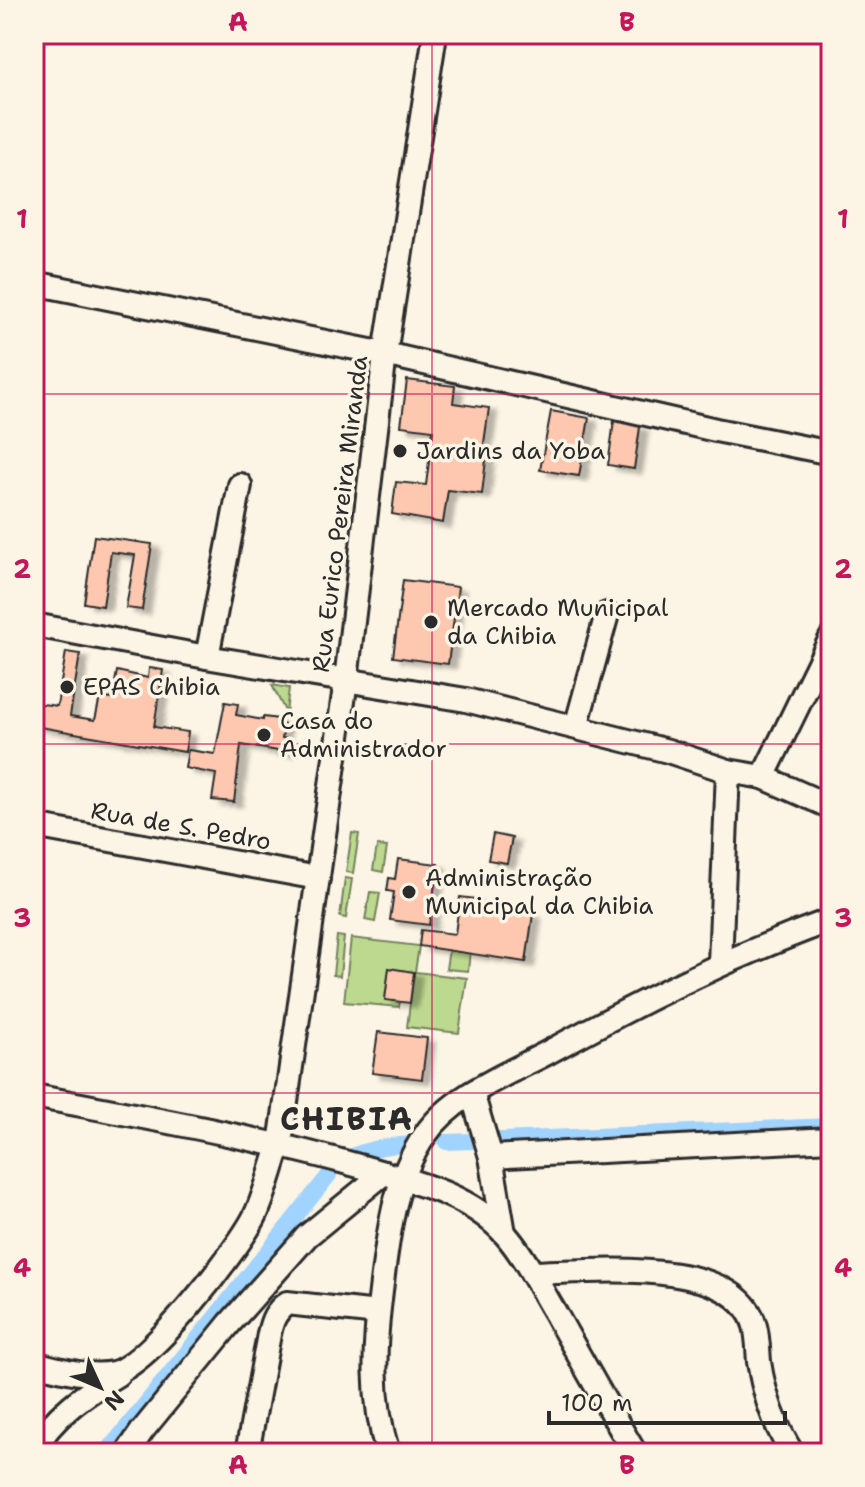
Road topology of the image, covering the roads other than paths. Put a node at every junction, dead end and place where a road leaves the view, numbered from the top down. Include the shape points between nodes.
1 (435, 34) edge
2 (34, 283) edge
3 (385, 354) junction
4 (831, 453) edge
5 (240, 485) dead end
6 (607, 614) dead end
7 (34, 625) edge
8 (831, 638) edge
9 (207, 657) junction
10 (346, 680) junction
11 (576, 727) junction
12 (728, 771) junction
13 (763, 777) junction
14 (831, 807) edge
15 (34, 826) edge
16 (318, 878) junction
17 (831, 920) edge
18 (720, 963) junction
19 (472, 1093) junction
20 (34, 1096) edge
21 (831, 1139) edge
22 (280, 1144) junction
23 (491, 1157) junction
24 (393, 1176) junction
25 (504, 1233) junction
26 (532, 1273) junction
27 (378, 1313) junction
28 (34, 1363) edge
29 (125, 1369) junction
30 (34, 1450) edge
31 (127, 1453) edge
32 (247, 1453) edge
33 (388, 1453) edge
34 (635, 1453) edge
35 (792, 1453) edge

1 - 3 street, Rua Eurico Pereira Miranda
2 - 3 street
3 - 4 street
3 - 10 street, Rua Eurico Pereira Miranda
5 - 9 street
6 - 11 street
7 - 9 street
8 - 13 street
9 - 10 street
10 - 11 street
10 - 16 street, Rua Eurico Pereira Miranda
11 - 12 street
12 - 13 street
12 - 18 street
13 - 14 street
15 - 16 street, Rua de S. Pedro
16 - 22 street, Rua Eurico Pereira Miranda
17 - 18 street
18 - 19 street
19 - 23 street
19 - 24 street via 428,1131
20 - 22 street
21 - 23 street
22 - 24 street
22 - 29 street, Rua Eurico Pereira Miranda via 256,1214 213,1278
23 - 25 street
24 - 25 street via 443,1192
24 - 27 street
24 - 31 street via 307,1236
25 - 26 street
26 - 34 street
26 - 35 street via 670,1272 722,1286 755,1326 767,1404
27 - 32 street via 287,1303 279,1309 269,1334
27 - 33 street via 376,1401
28 - 29 street via 92,1374
29 - 30 street, Rua Eurico Pereira Miranda via 74,1403

